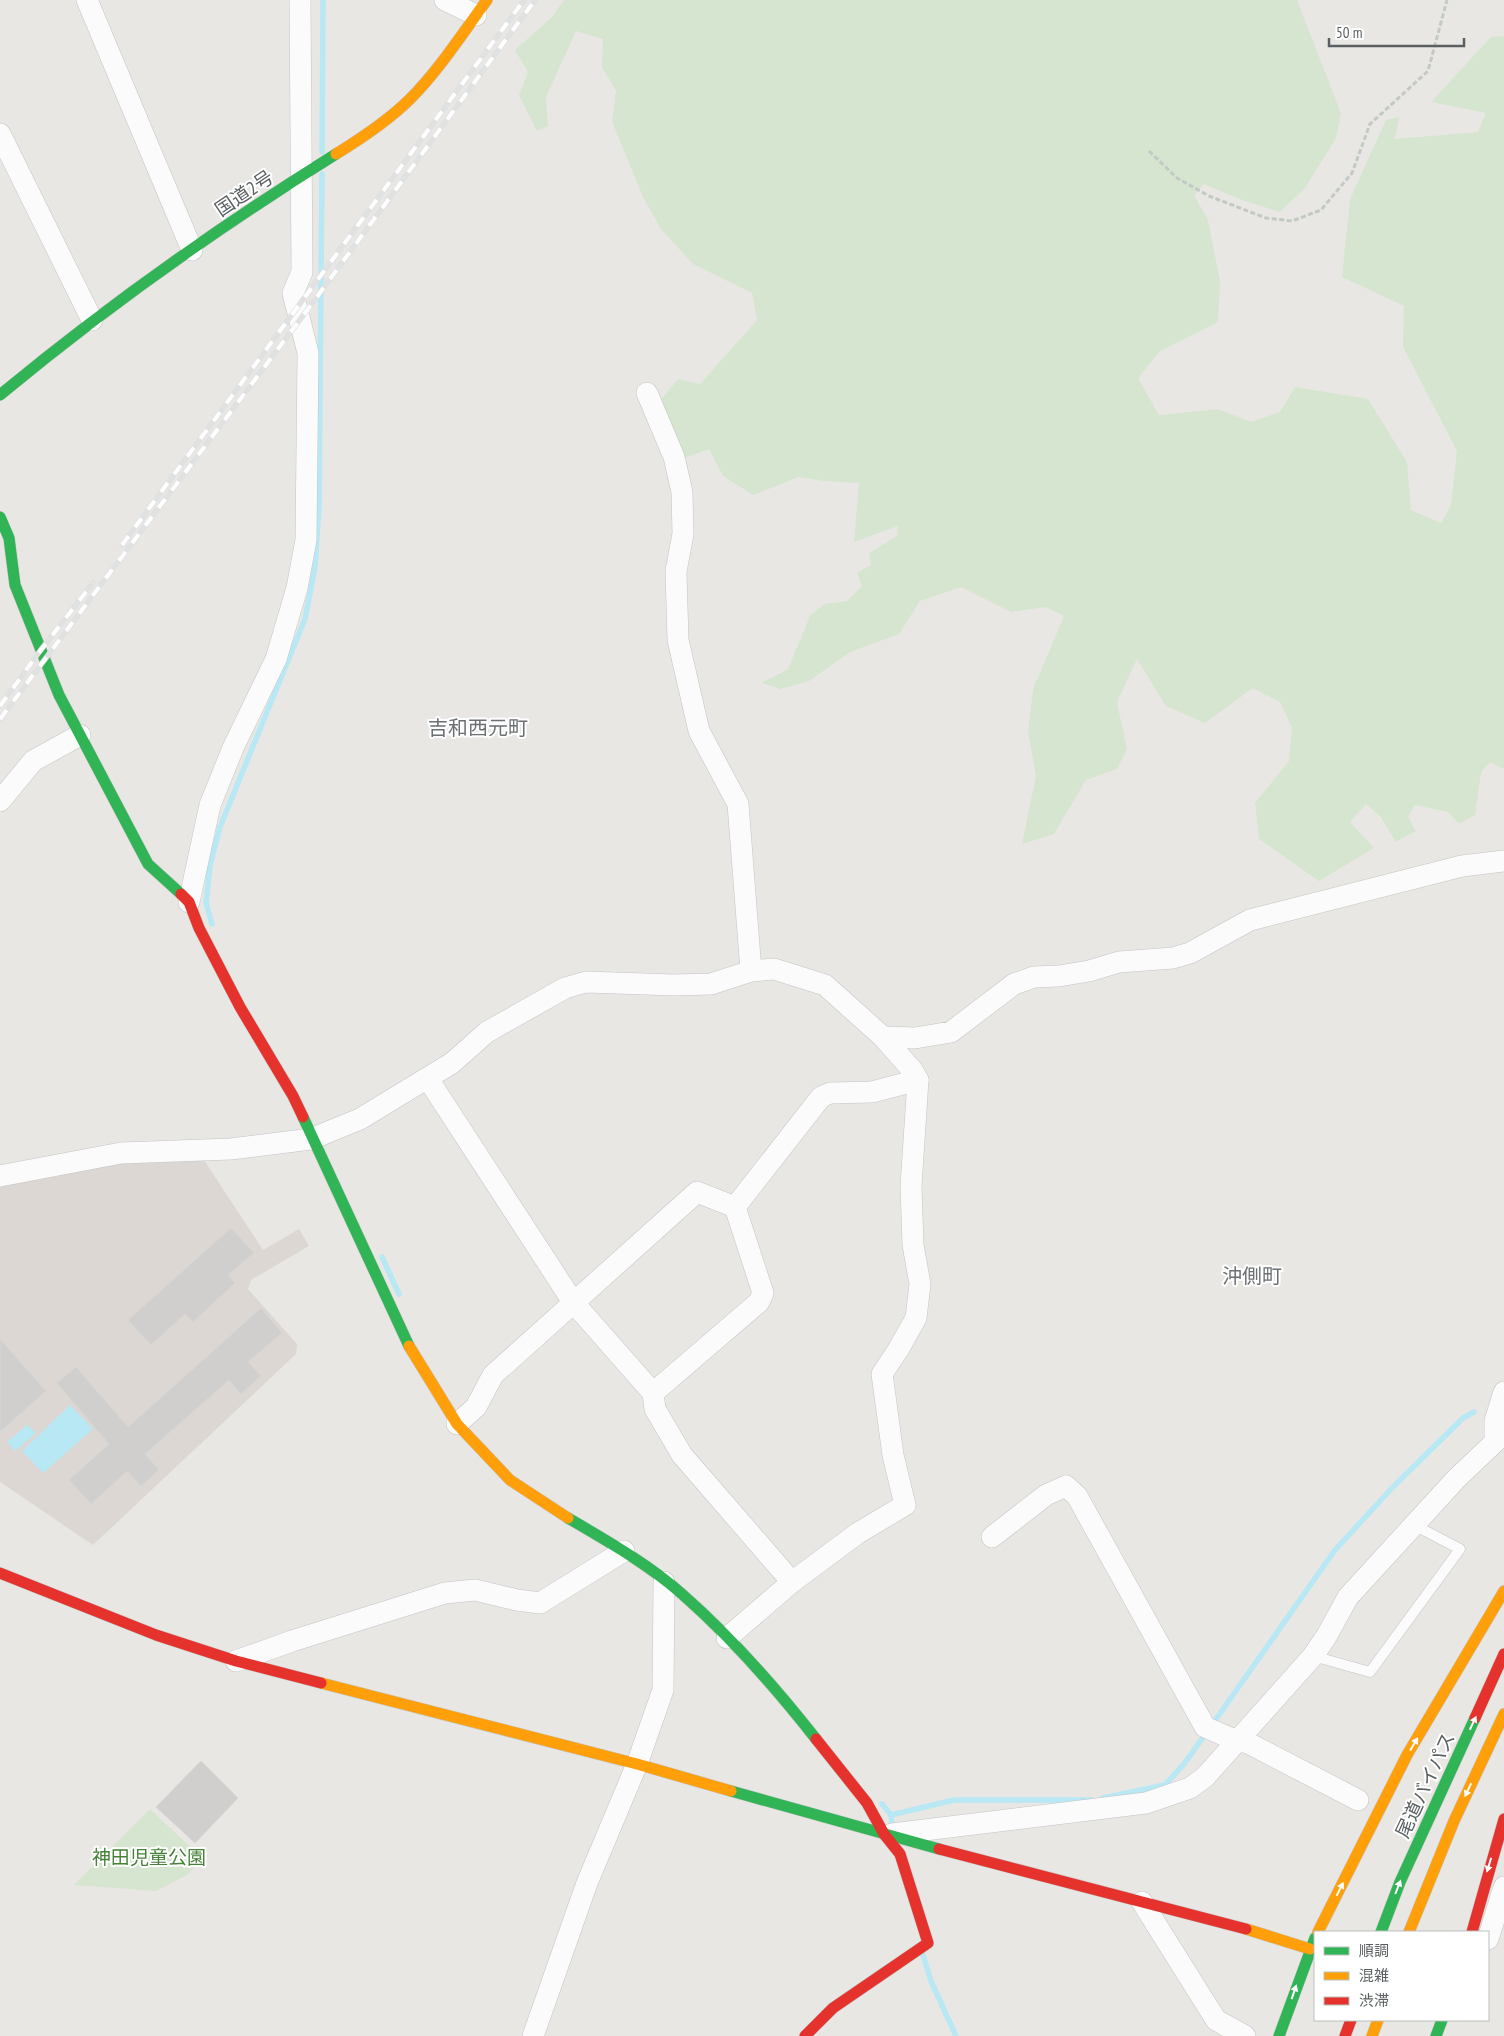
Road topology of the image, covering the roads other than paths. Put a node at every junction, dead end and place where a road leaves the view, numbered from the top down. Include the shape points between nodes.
1 (87, 0) edge
2 (300, 0) edge
3 (445, 0) edge
4 (482, 8) edge
5 (0, 134) edge
6 (305, 173) junction
7 (192, 250) junction
8 (92, 320) junction
9 (647, 393) dead end
10 (0, 395) edge
11 (0, 517) edge
12 (80, 735) junction
13 (0, 801) edge
14 (1504, 861) edge
15 (188, 902) junction
16 (751, 971) junction
17 (883, 1037) junction
18 (428, 1079) junction
19 (918, 1080) junction
20 (312, 1138) junction
21 (0, 1176) edge
22 (735, 1207) junction
23 (573, 1302) junction
24 (1504, 1392) edge
25 (653, 1393) junction
26 (457, 1424) junction
27 (1500, 1445) edge
28 (1414, 1526) junction
29 (992, 1537) dead end
30 (624, 1552) junction
31 (0, 1573) edge
32 (664, 1582) junction
33 (792, 1582) junction
34 (1504, 1590) edge
35 (727, 1638) junction
36 (1504, 1654) edge
37 (1313, 1656) junction
38 (236, 1662) junction
39 (1504, 1714) edge
40 (1237, 1741) junction
41 (637, 1764) junction
42 (1358, 1800) dead end
43 (1504, 1819) edge
44 (884, 1834) junction
45 (920, 1838) junction
46 (1504, 1887) edge
47 (1142, 1902) junction
48 (1320, 1931) edge
49 (1381, 1931) edge
50 (1409, 1931) edge
51 (1472, 1931) edge
52 (1489, 1936) edge
53 (1314, 1942) edge
54 (1314, 1945) edge
55 (1351, 2021) edge
56 (1378, 2021) edge
57 (1442, 2021) edge
58 (1450, 2021) edge
59 (533, 2036) edge
60 (805, 2036) edge
61 (1245, 2036) edge
62 (1279, 2036) edge
63 (1346, 2036) edge
64 (1372, 2036) edge
65 (1436, 2036) edge
66 (1450, 2036) edge

1 - 7 street
2 - 6 street
3 - 4 street
4 - 6 main road, 国道2号 via 420,88 382,123
5 - 8 street
6 - 7 main road, 国道2号
6 - 15 street via 302,272 293,294 308,353 306,540 297,588 276,659 233,748 210,805
7 - 8 main road, 国道2号
8 - 10 main road, 国道2号
9 - 16 street via 674,457 682,492 683,534 676,572 678,640 699,731 738,804
11 - 12 main road via 9,538 15,585 40,651
12 - 13 street via 34,761
12 - 15 main road via 148,864
14 - 17 street via 1462,866 1250,920 1190,953 1173,958 1119,962 1082,972 1034,977 1014,984 951,1032 915,1038
15 - 20 main road via 240,1007 293,1096
16 - 17 street via 774,970 825,985
16 - 18 street via 711,984 586,982 565,988 487,1032
17 - 19 street
18 - 20 street via 360,1119
18 - 23 street
19 - 22 street via 872,1092 830,1092 821,1097
19 - 33 street via 910,1186 913,1245 920,1284 916,1318 882,1374 893,1455 905,1505 858,1533
20 - 21 street via 231,1149 121,1153
20 - 26 main road via 412,1353
22 - 23 street via 697,1192
22 - 25 street via 763,1293 759,1302
23 - 25 street
23 - 26 street via 493,1375 476,1407
24 - 27 street via 1494,1421
25 - 33 street via 655,1409 682,1455
26 - 30 main road via 510,1480
27 - 28 street via 1458,1478
28 - 37 street via 1348,1597
28 - 37 lane via 1460,1549 1370,1672
29 - 40 street via 1046,1496 1066,1486 1077,1496 1205,1726
30 - 32 main road
30 - 38 street via 540,1603 475,1590 445,1594 292,1641
31 - 38 main road via 156,1635
32 - 35 main road via 682,1593
32 - 41 street via 663,1690
33 - 35 street
48 -> 34 main road via 1407,1755
35 - 44 main road via 843,1770
49 -> 36 main road, 尾道バイパス via 1400,1882
37 - 40 street
38 - 41 main road
39 -> 50 main road via 1454,1821
40 - 42 street via 1286,1761
40 - 45 street via 1205,1777 1190,1788 1146,1804
41 - 44 main road
41 - 59 street via 587,1883
43 -> 51 main road
44 - 45 street
44 - 60 main road via 900,1854 928,1943 833,2008
45 - 47 main road
46 - 52 street
47 - 53 main road via 1254,1931
47 - 61 street via 1216,2020
62 -> 54 main road
55 - 63 main road
56 - 64 main road
57 - 65 main road
58 - 66 street

